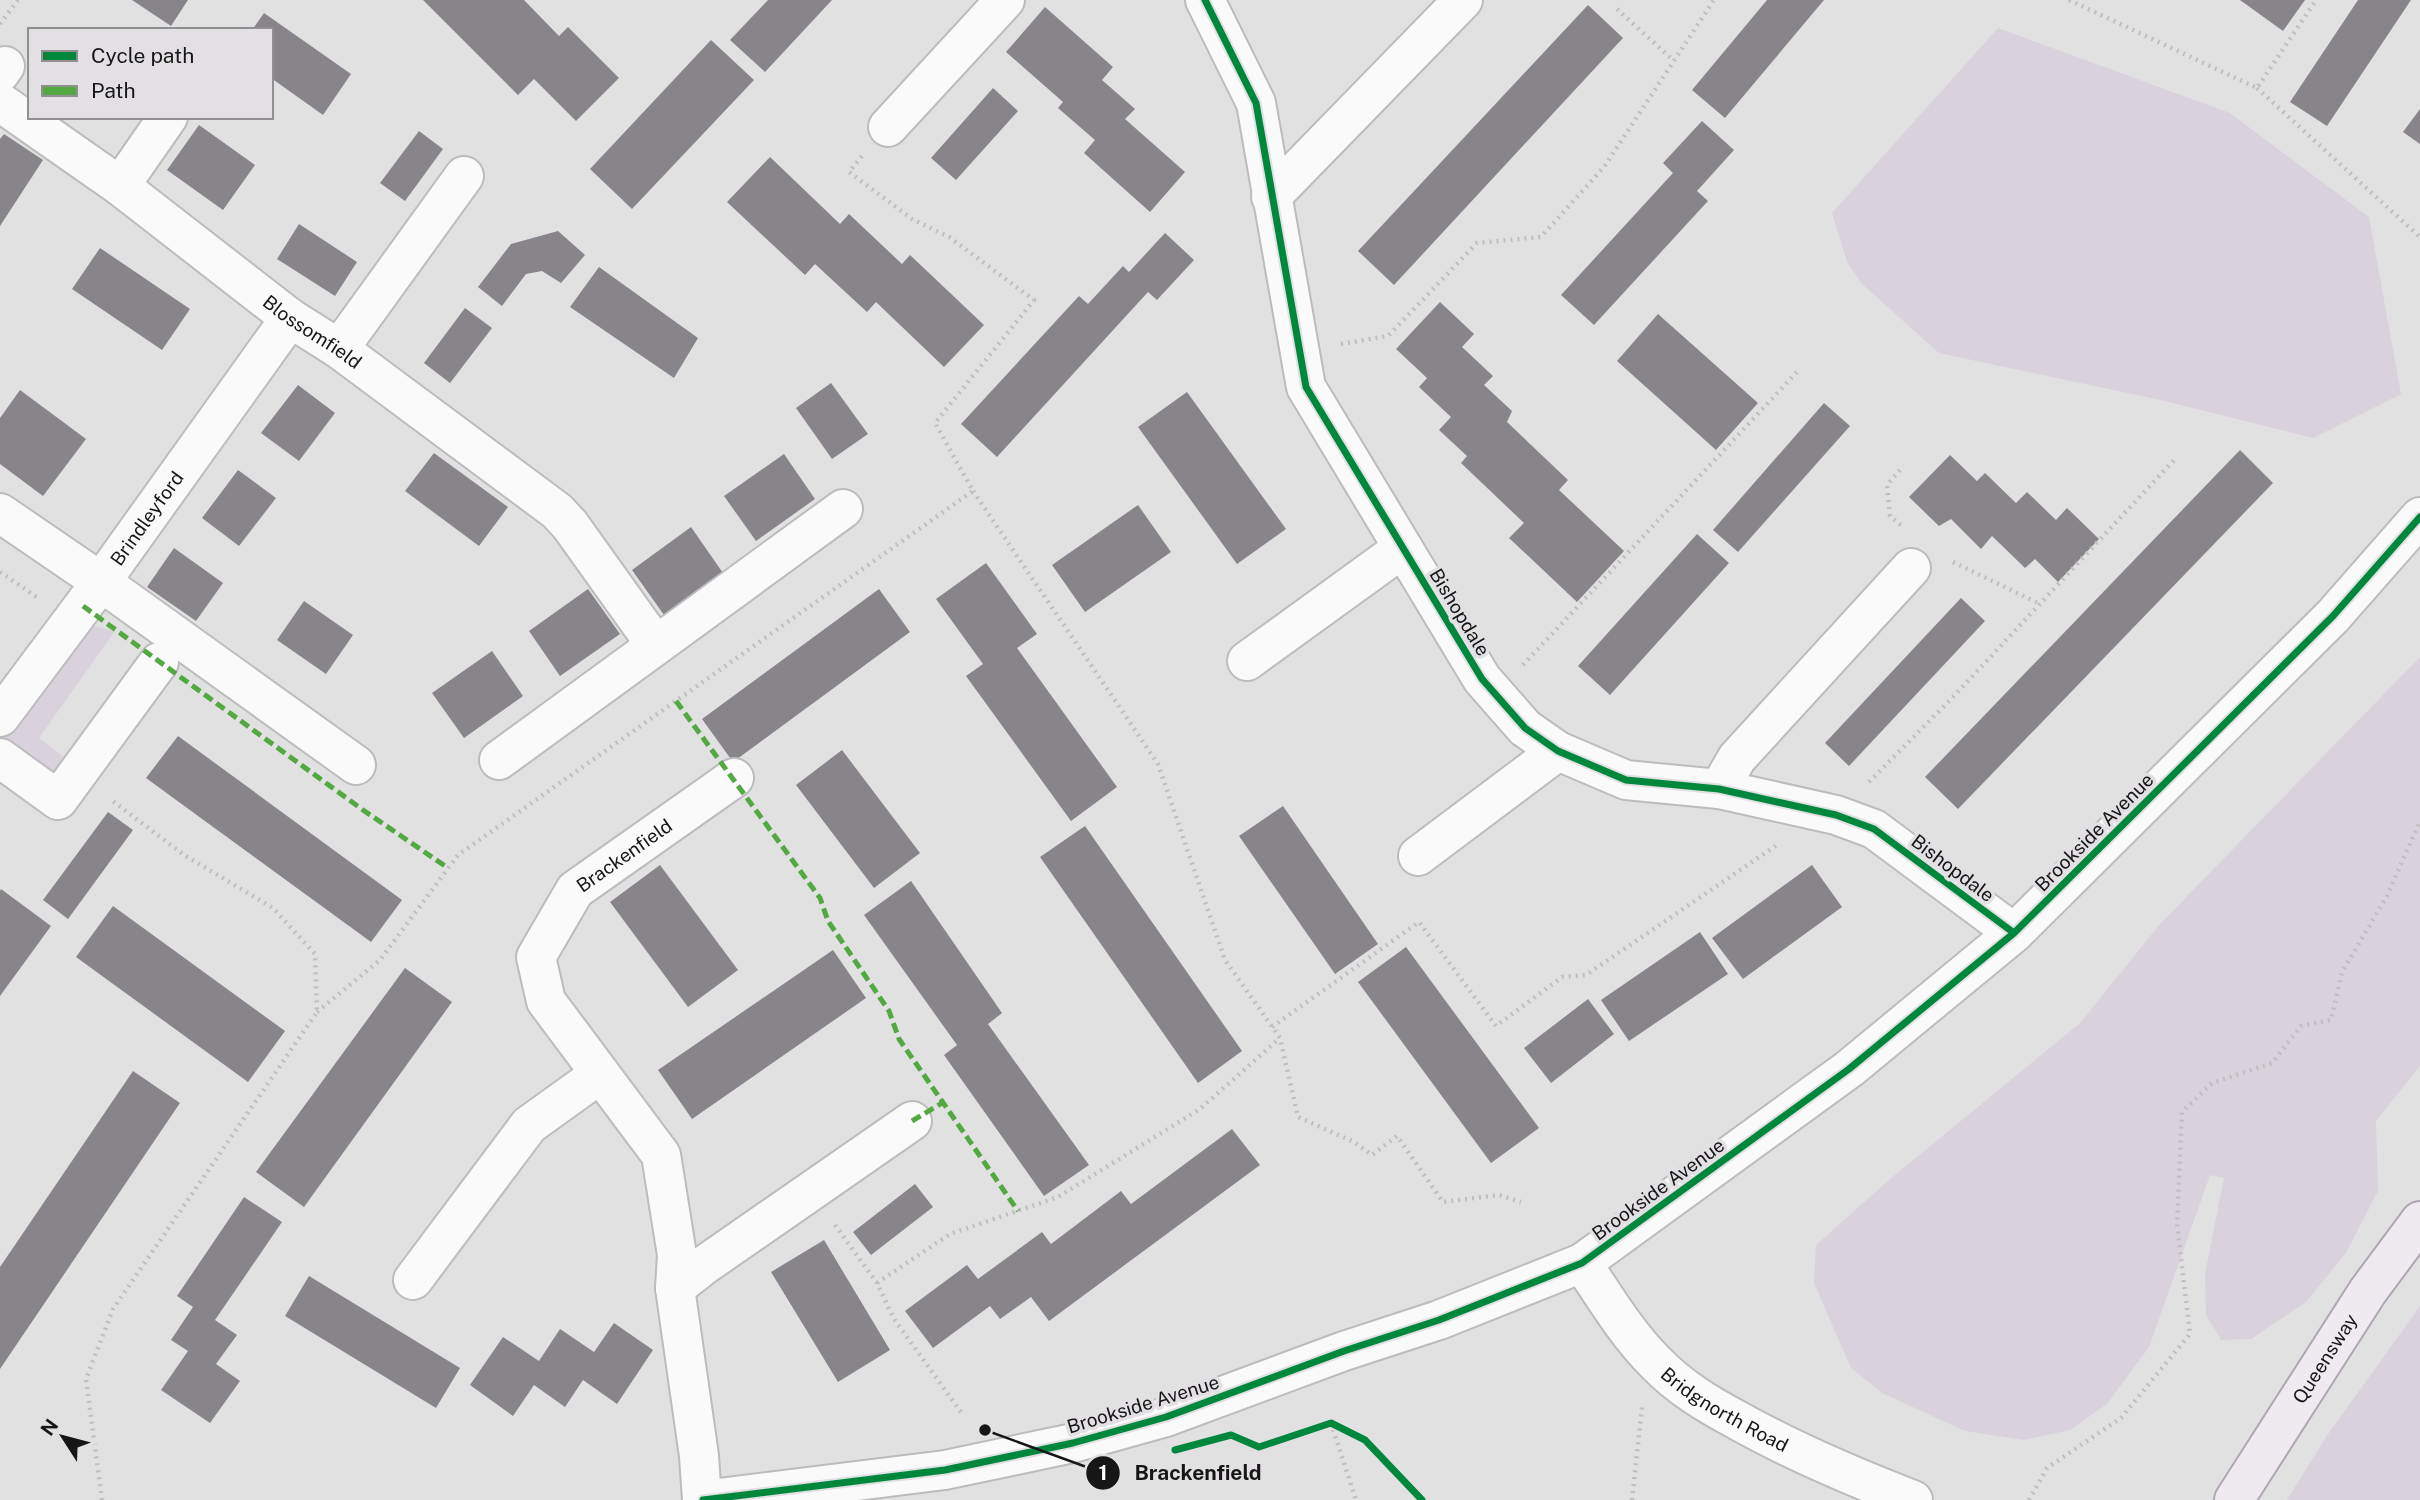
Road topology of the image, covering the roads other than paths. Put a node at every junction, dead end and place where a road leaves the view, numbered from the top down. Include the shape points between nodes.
1 (1006, 0) edge
2 (1205, 0) edge
3 (1463, 0) edge
4 (2, 80) edge
5 (28, 108) edge
6 (38, 119) edge
7 (167, 119) edge
8 (888, 127) dead end
9 (464, 176) dead end
10 (120, 186) junction
11 (1271, 197) junction
12 (290, 318) junction
13 (339, 349) junction
14 (843, 509) dead end
15 (0, 513) edge
16 (2420, 517) edge
17 (1404, 548) junction
18 (1911, 568) dead end
19 (101, 582) junction
20 (655, 644) junction
21 (1247, 660) dead end
22 (159, 662) dead end
23 (0, 717) edge
24 (1559, 751) junction
25 (0, 758) edge
26 (499, 760) dead end
27 (356, 765) dead end
28 (734, 778) dead end
29 (1719, 789) junction
30 (1418, 856) dead end
31 (2014, 933) junction
32 (600, 1074) junction
33 (912, 1121) dead end
34 (2420, 1220) edge
35 (1582, 1263) junction
36 (413, 1280) dead end
37 (675, 1288) junction
38 (702, 1500) edge
39 (1913, 1500) edge
40 (2234, 1500) edge

1 - 8 street
2 - 11 street, Bishopdale via 1256,103
3 - 11 street
4 - 5 street, Blossomfield
6 - 10 street, Blossomfield via 68,152
7 - 10 street
9 - 13 street
10 - 12 street, Blossomfield
11 - 17 street, Bishopdale via 1306,387
12 - 13 street, Blossomfield
12 - 19 street, Brindleyford
13 - 20 street, Blossomfield via 556,511
14 - 20 street
15 - 19 street
16 - 31 street, Brookside Avenue via 2333,616
17 - 21 street
17 - 24 street, Bishopdale via 1482,679 1525,728
18 - 29 street via 1737,758
19 - 23 street, Brindleyford
19 - 27 street
20 - 26 street
22 - 25 street via 58,800
24 - 29 street, Bishopdale via 1626,780
24 - 30 street
28 - 32 street, Brackenfield via 575,890 537,957 546,1001
29 - 31 street, Bishopdale via 1836,815 1874,829
31 - 35 street, Brookside Avenue via 1849,1069
32 - 36 street via 529,1125
32 - 37 street, Brackenfield via 661,1155 677,1255
33 - 37 street
34 - 40 main road, Queensway via 2368,1291
35 - 38 street, Brookside Avenue via 1439,1320 1344,1350 1166,1417 1073,1443 945,1470
35 - 39 street, Bridgnorth Road via 1634,1340 1692,1395 1864,1482
37 - 38 street, Brackenfield

